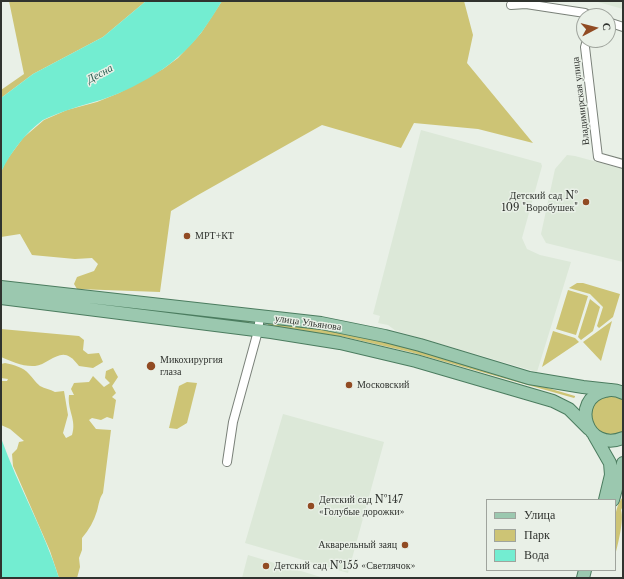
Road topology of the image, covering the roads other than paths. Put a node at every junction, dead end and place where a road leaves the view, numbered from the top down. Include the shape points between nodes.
1 (511, 5) dead end
2 (576, 12) edge
3 (585, 48) edge
4 (623, 164) edge
5 (1, 288) edge
6 (22, 295) junction
7 (1, 298) edge
8 (260, 316) junction
9 (258, 331) junction
10 (610, 390) junction
11 (623, 393) edge
12 (592, 432) junction
13 (623, 438) edge
14 (227, 462) dead end
15 (622, 467) edge
16 (605, 499) edge
17 (613, 499) edge

1 - 2 street via 526,4
3 - 4 street, Владимирская улица via 598,157
5 - 6 main road, улица Ульянова
6 - 7 main road, улица Ульянова
6 - 8 main road, улица Ульянова
6 - 9 main road, улица Ульянова
8 - 9 street
8 - 10 main road, улица Ульянова via 321,323 378,334 529,378
9 - 12 main road, улица Ульянова via 340,343 416,361 553,402 569,409
9 - 14 street via 233,422
10 - 11 main road, улица Ульянова
10 - 12 main road via 594,396 588,404 586,421
12 - 13 main road via 608,441
12 - 16 main road via 610,463 611,475
15 - 17 main road

